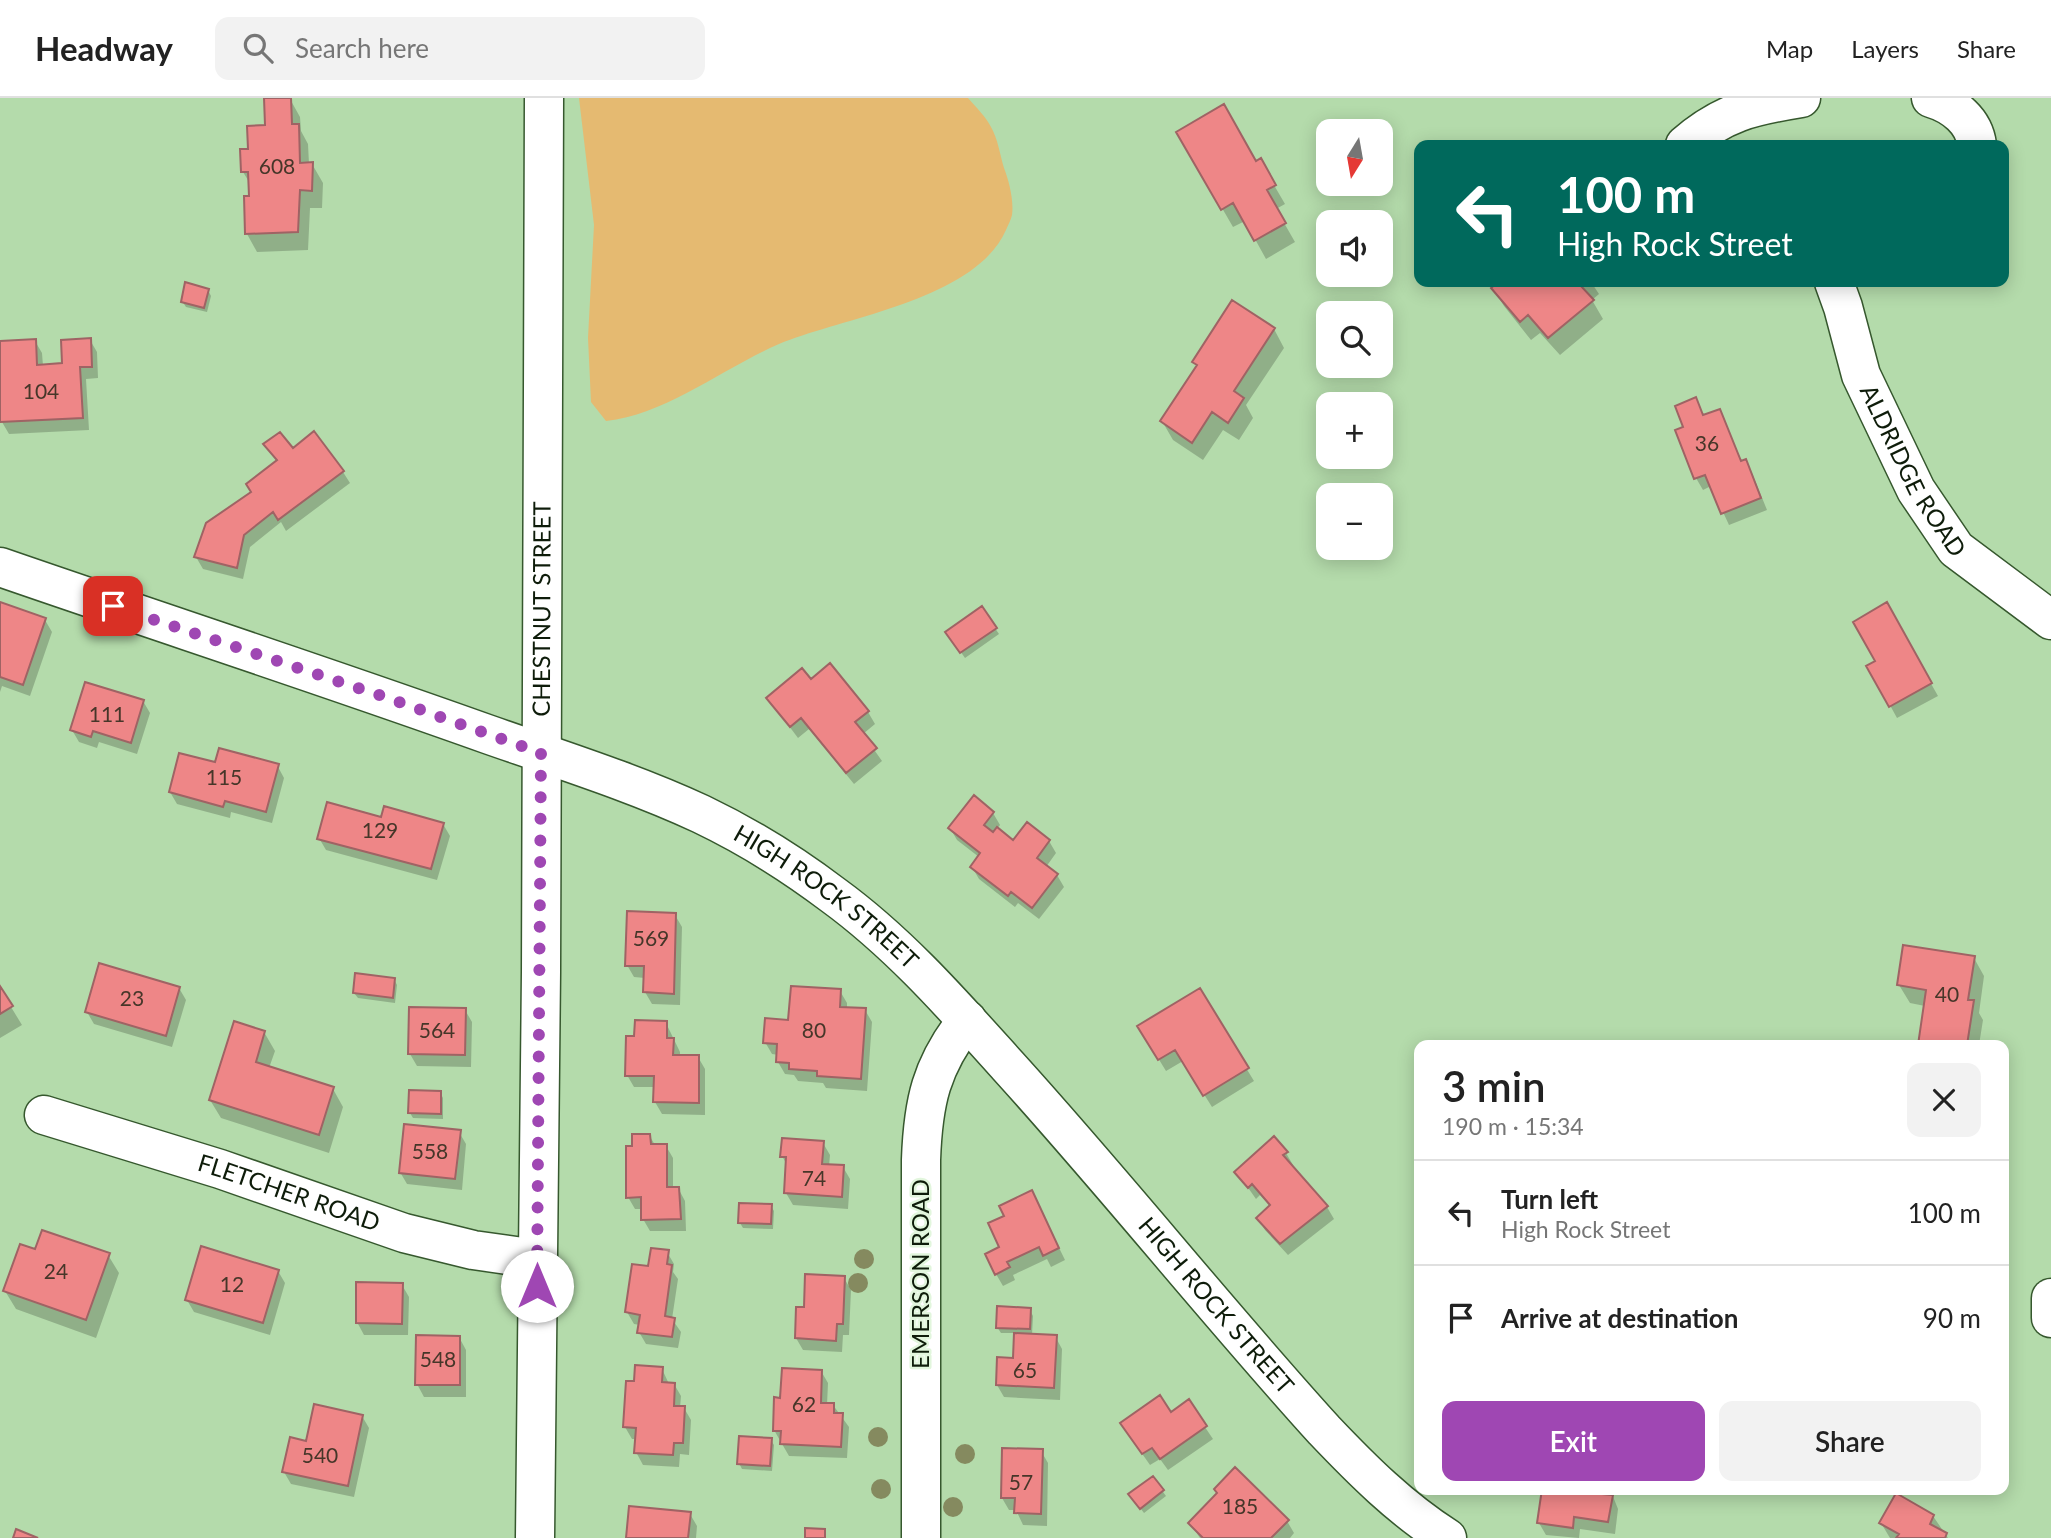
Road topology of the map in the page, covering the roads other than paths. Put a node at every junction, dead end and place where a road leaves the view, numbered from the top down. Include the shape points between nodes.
1 (544, 98) edge
2 (1801, 98) edge
3 (1931, 98) edge
4 (1691, 140) edge
5 (1977, 140) edge
6 (1836, 287) edge
7 (0, 567) edge
8 (2051, 620) edge
9 (541, 753) junction
10 (967, 1020) junction
11 (44, 1115) dead end
12 (537, 1259) junction
13 (2051, 1298) edge
14 (2051, 1318) edge
15 (535, 1538) edge
16 (921, 1538) edge
17 (1447, 1538) edge

1 - 9 street, CHESTNUT STREET
2 - 4 street via 1733,113
3 - 5 street via 1963,116
6 - 8 street, ALDRIDGE ROAD via 1861,375 1916,490 1956,550
7 - 9 street, HIGH ROCK STREET
9 - 10 street, HIGH ROCK STREET via 700,814 764,849 868,923
9 - 12 street, CHESTNUT STREET
10 - 16 street, EMERSON ROAD via 937,1066 924,1117
10 - 17 street, HIGH ROCK STREET via 1324,1430 1396,1501
11 - 12 street, FLETCHER ROAD via 220,1169 404,1233
12 - 15 street, CHESTNUT STREET
13 - 14 street

